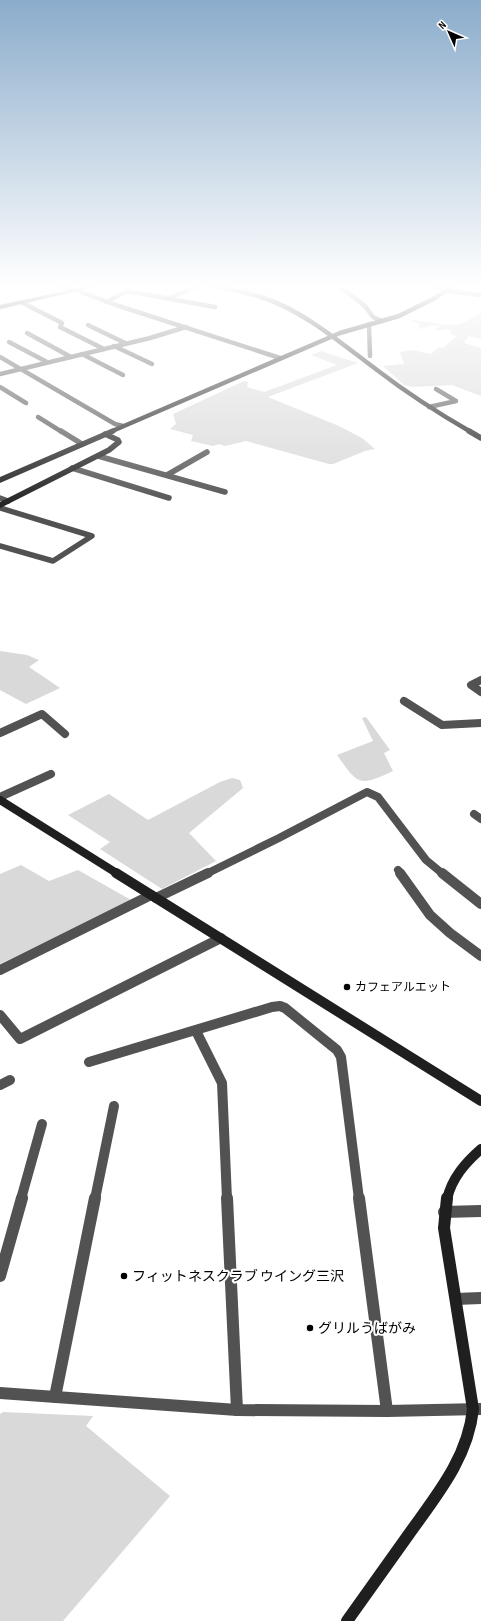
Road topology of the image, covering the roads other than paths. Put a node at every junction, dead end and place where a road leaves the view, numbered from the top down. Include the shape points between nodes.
1 (4, 360) edge
2 (43, 360) edge
3 (58, 360) edge
4 (93, 360) edge
5 (143, 360) edge
6 (276, 360) edge
7 (364, 360) edge
8 (47, 362) junction
9 (152, 364) dead end
10 (20, 369) junction
11 (0, 374) edge
12 (123, 375) dead end
13 (0, 387) edge
14 (436, 388) dead end
15 (26, 403) dead end
16 (429, 407) junction
17 (38, 417) dead end
18 (123, 426) junction
19 (105, 434) junction
20 (481, 438) edge
21 (82, 444) junction
22 (207, 452) dead end
23 (98, 456) junction
24 (72, 468) junction
25 (167, 475) junction
26 (0, 480) edge
27 (225, 492) dead end
28 (0, 498) edge
29 (169, 498) dead end
30 (8, 501) junction
31 (0, 506) edge
32 (0, 546) edge
33 (481, 680) edge
34 (481, 692) edge
35 (404, 701) dead end
36 (481, 723) edge
37 (0, 733) edge
38 (65, 734) dead end
39 (51, 774) dead end
40 (0, 799) edge
41 (398, 870) dead end
42 (154, 897) junction
43 (481, 904) edge
44 (221, 938) junction
45 (481, 956) edge
46 (0, 970) edge
47 (0, 1015) edge
48 (196, 1031) junction
49 (89, 1062) dead end
50 (10, 1080) dead end
51 (0, 1085) edge
52 (481, 1101) edge
53 (114, 1106) dead end
54 (42, 1124) dead end
55 (481, 1149) edge
56 (481, 1211) edge
57 (444, 1212) junction
58 (0, 1276) edge
59 (481, 1298) edge
60 (456, 1299) junction
61 (0, 1393) edge
62 (55, 1397) junction
63 (477, 1409) edge
64 (237, 1410) junction
65 (387, 1411) junction
66 (347, 1621) edge

1 - 10 street
2 - 8 street
3 - 8 street
4 - 12 street
5 - 9 street
6 - 18 street
7 - 16 street
8 - 10 street
10 - 11 street
10 - 18 street via 115,424
13 - 15 street
14 - 16 street via 456,401
16 - 20 street
17 - 21 street
18 - 19 street
19 - 21 street
19 - 23 street via 119,442
21 - 26 street
22 - 25 street
23 - 24 street
23 - 25 street
24 - 29 street
24 - 30 street
25 - 27 street
28 - 30 street
30 - 31 street
31 - 32 street via 92,536 53,561
33 - 34 street via 471,685
35 - 36 street via 442,725
37 - 38 street via 42,714
39 - 40 street
40 - 42 street
41 - 45 street via 430,915
42 - 43 street via 279,838 366,792 378,797 426,860
42 - 44 street
42 - 46 street
44 - 47 street via 20,1039
44 - 52 street
48 - 49 street
48 - 64 street via 222,1083
48 - 65 street via 280,1006 337,1050 341,1057
50 - 51 street
53 - 62 street
54 - 58 street
55 - 57 street via 458,1172 445,1198
56 - 57 street
57 - 60 street via 444,1228
59 - 60 street
60 - 63 street
61 - 62 street
62 - 64 street
63 - 65 street
63 - 66 street via 457,1463 444,1485
64 - 65 street

